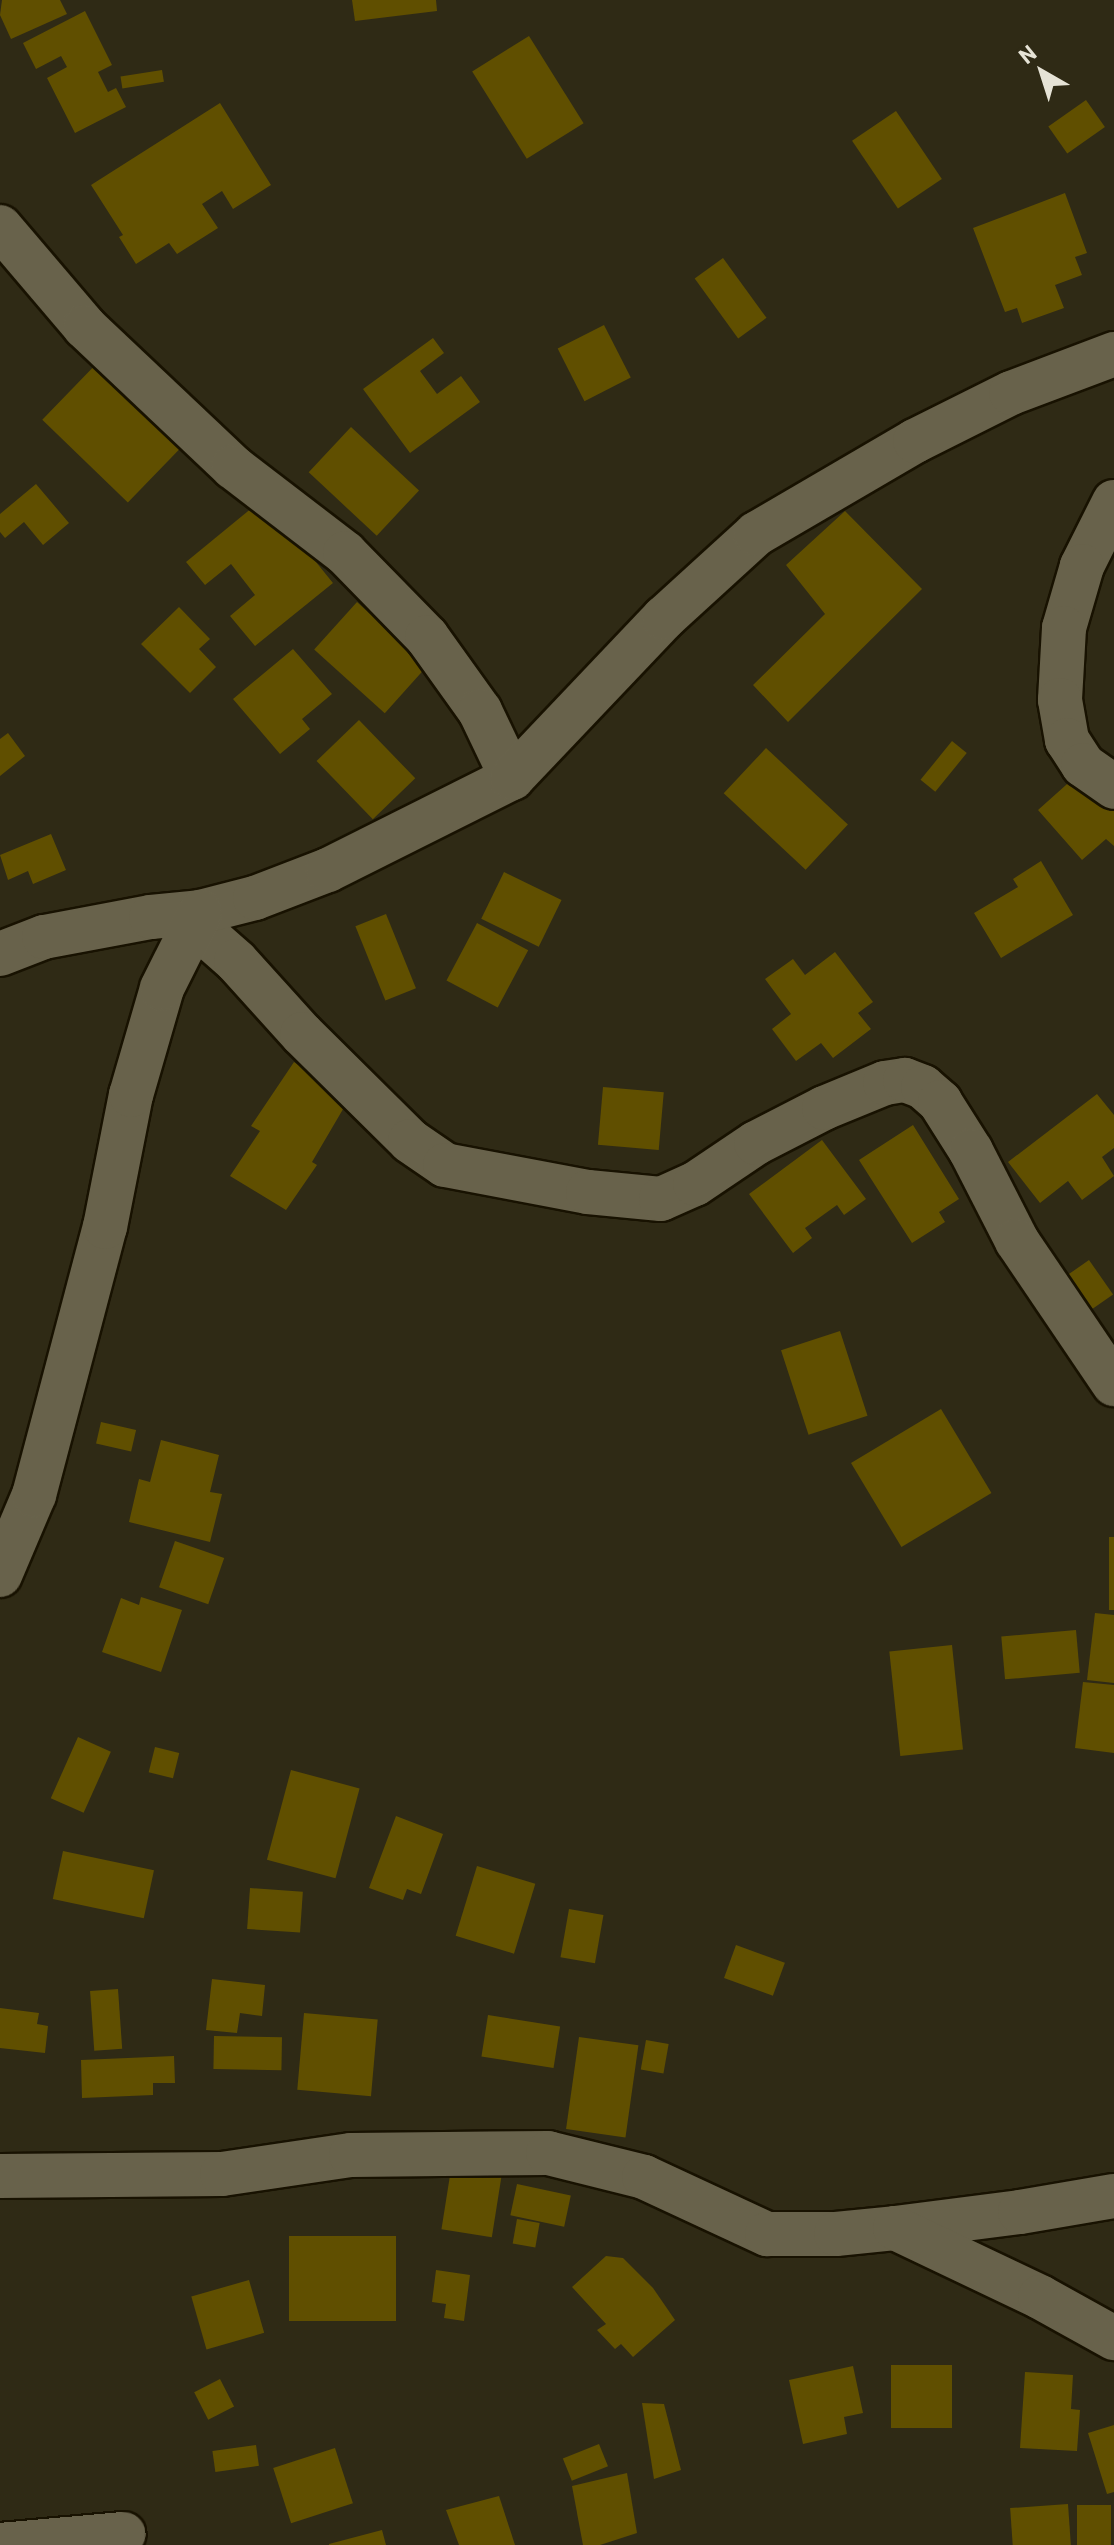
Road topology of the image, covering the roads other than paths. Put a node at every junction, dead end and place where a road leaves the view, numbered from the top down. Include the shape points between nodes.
1 (0, 227) edge
2 (1114, 354) edge
3 (1114, 502) edge
4 (512, 778) junction
5 (1114, 787) edge
6 (197, 918) junction
7 (0, 954) edge
8 (1114, 1384) edge
9 (0, 1575) edge
10 (0, 2176) edge
11 (1114, 2196) edge
12 (895, 2228) junction
13 (1114, 2338) edge
14 (124, 2534) dead end
15 (0, 2545) edge

1 - 4 street via 97,338 233,467 345,553 427,637 480,711
2 - 4 street via 1011,393 915,441 756,534 664,618
3 - 5 street via 1082,566 1064,628 1060,700 1067,740 1083,765
4 - 6 street via 328,870
6 - 7 street via 151,917 44,937
6 - 8 street via 302,1034 410,1141 445,1165 588,1192 661,1199 824,1108 885,1083 905,1080 923,1087 940,1102 1017,1241
6 - 9 street via 162,988 34,1495
10 - 12 street via 222,2174 351,2155 548,2153 644,2177 767,2234
11 - 12 street
12 - 13 street
14 - 15 street

